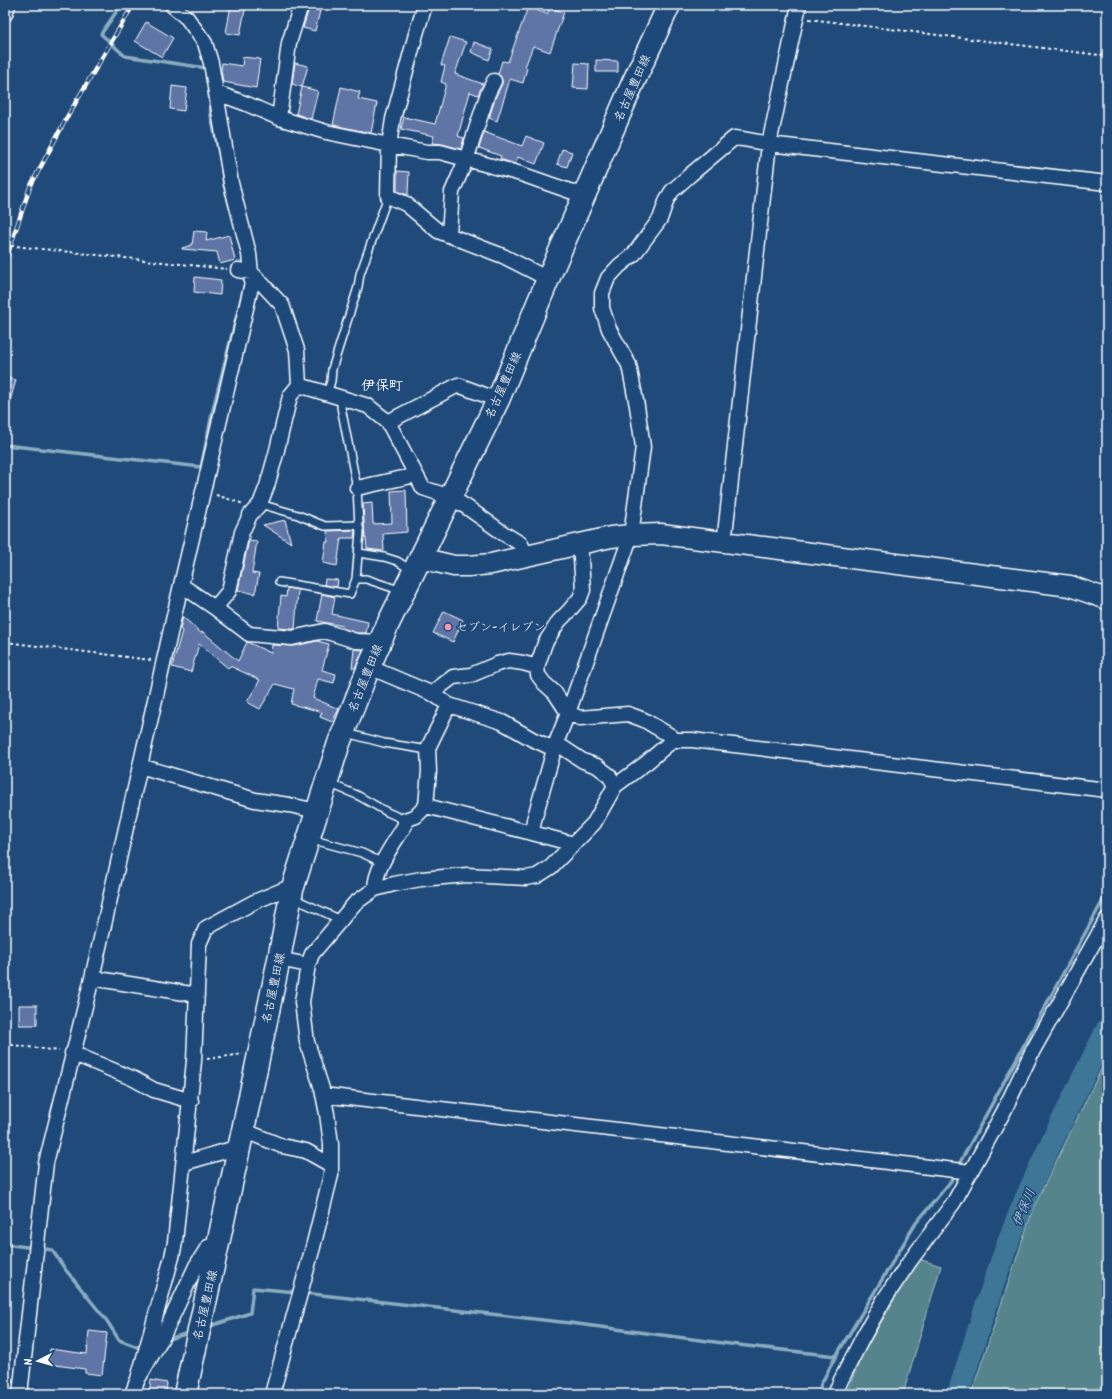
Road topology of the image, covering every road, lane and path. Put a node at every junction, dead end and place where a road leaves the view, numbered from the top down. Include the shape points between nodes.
1 (8, 5) edge
2 (172, 5) edge
3 (301, 5) edge
4 (425, 5) edge
5 (669, 5) edge
6 (797, 11) edge
7 (5, 14) edge
8 (1107, 56) edge
9 (494, 81) dead end
10 (217, 93) junction
11 (278, 118) junction
12 (769, 144) junction
13 (389, 145) junction
14 (466, 160) junction
15 (1107, 183) edge
16 (388, 196) junction
17 (584, 196) junction
18 (449, 234) junction
19 (5, 245) edge
20 (245, 271) junction
21 (548, 279) junction
22 (299, 385) junction
23 (327, 394) junction
24 (342, 399) junction
25 (498, 400) junction
26 (388, 422) junction
27 (416, 475) junction
28 (357, 488) junction
29 (203, 491) junction
30 (450, 497) junction
31 (257, 507) junction
32 (359, 525) junction
33 (631, 535) junction
34 (724, 542) junction
35 (580, 543) junction
36 (359, 553) junction
37 (526, 556) junction
38 (416, 565) junction
39 (356, 579) junction
40 (279, 582) dead end
41 (181, 585) junction
42 (403, 592) junction
43 (1107, 599) edge
44 (215, 608) junction
45 (5, 642) edge
46 (380, 642) junction
47 (163, 663) junction
48 (369, 667) junction
49 (537, 667) junction
50 (433, 694) junction
51 (449, 705) junction
52 (568, 713) junction
53 (344, 731) junction
54 (673, 740) junction
55 (555, 746) junction
56 (428, 750) junction
57 (140, 766) junction
58 (326, 782) junction
59 (615, 786) junction
60 (1107, 790) edge
61 (426, 806) junction
62 (317, 811) junction
63 (405, 820) junction
64 (532, 833) junction
65 (308, 838) junction
66 (574, 844) junction
67 (383, 863) junction
68 (375, 889) junction
69 (292, 893) junction
70 (1107, 919) edge
71 (341, 920) junction
72 (280, 959) junction
73 (308, 965) junction
74 (92, 978) junction
75 (197, 995) junction
76 (5, 1044) edge
77 (259, 1051) junction
78 (72, 1053) junction
79 (194, 1061) junction
80 (324, 1095) junction
81 (190, 1101) junction
82 (241, 1139) junction
83 (184, 1163) junction
84 (331, 1165) junction
85 (968, 1172) junction
86 (219, 1242) junction
87 (153, 1344) junction
88 (20, 1394) edge
89 (132, 1394) edge
90 (185, 1394) edge
91 (272, 1394) edge
92 (835, 1394) edge

1 - 7 street
2 - 10 street via 187,18 205,43
3 - 11 street via 289,43
4 - 13 street via 393,119
5 - 17 main road, 名古屋豊田線
6 - 8 path
6 - 12 street
9 - 14 street
10 - 11 street
10 - 20 street via 231,183 248,254
11 - 13 street via 326,132
12 - 15 street
12 - 33 street via 734,138 690,174 672,191 660,219 634,254 608,278 602,293 602,308 609,329 629,365 643,447
12 - 34 street
13 - 14 street via 440,152
13 - 16 street
14 - 17 street via 521,174
14 - 18 street via 452,192
16 - 18 street via 406,204 438,231
16 - 23 lane via 360,274
17 - 21 main road, 名古屋豊田線
18 - 21 street via 504,256
19 - 20 path
20 - 22 street via 282,306 297,350
20 - 29 street via 252,283
21 - 25 main road, 名古屋豊田線
22 - 23 street
22 - 31 street via 290,396 267,486
23 - 24 street
24 - 26 street via 368,406
24 - 28 lane
25 - 26 street via 458,385
25 - 30 main road, 名古屋豊田線
26 - 27 street
27 - 28 street
27 - 30 street via 423,488
28 - 32 lane
29 - 31 path
29 - 41 street
30 - 37 street via 521,544
30 - 38 main road, 名古屋豊田線
31 - 32 lane via 298,515 324,526
31 - 44 street via 242,532 229,591
32 - 36 lane
33 - 34 street via 661,534
33 - 35 street
33 - 52 street
34 - 43 street via 1070,586
35 - 37 street
35 - 49 street via 583,590 580,598 551,632
36 - 38 lane
36 - 39 lane
37 - 38 street via 469,566
38 - 42 main road, 名古屋豊田線
39 - 40 lane via 350,594
39 - 42 lane via 366,579
41 - 44 street
41 - 47 street
42 - 46 main road, 名古屋豊田線
44 - 46 street via 249,634 292,638 324,631 356,641
45 - 47 path
46 - 48 main road, 名古屋豊田線
47 - 57 street
48 - 50 street
48 - 53 main road, 名古屋豊田線
49 - 50 street via 509,661 497,664 471,675 453,677
49 - 52 street via 538,675 558,697
50 - 51 street
51 - 55 street via 502,722 532,739
51 - 56 street
52 - 54 street via 580,718 628,714 644,720 671,736
52 - 55 street
53 - 56 lane via 384,743
53 - 58 main road, 名古屋豊田線
54 - 59 street
54 - 60 street via 692,740
55 - 59 street via 597,766 610,775
55 - 64 street
56 - 61 street
57 - 62 street via 255,800
57 - 74 street
58 - 62 main road, 名古屋豊田線
58 - 63 lane
59 - 66 street via 594,823
61 - 63 street via 416,816
61 - 64 street
62 - 65 main road, 名古屋豊田線
63 - 67 street via 405,825
64 - 66 street
65 - 67 lane via 362,853
65 - 69 main road, 名古屋豊田線
66 - 68 street via 551,868 537,876 518,878 467,875 421,879
67 - 68 street via 375,881
68 - 71 street via 355,903
69 - 71 lane via 300,900
69 - 72 main road, 名古屋豊田線
69 - 75 street via 285,889 254,902 206,928 199,944
70 - 85 street via 1032,1052 1004,1111
71 - 73 street via 312,954
72 - 73 street
72 - 77 main road, 名古屋豊田線
73 - 80 street via 302,1002 307,1042
74 - 75 street
74 - 78 street
75 - 79 street
76 - 78 path
77 - 79 path
77 - 82 main road, 名古屋豊田線
78 - 81 street via 154,1090
78 - 88 street via 46,1163
79 - 81 street
80 - 84 street via 331,1144
80 - 85 street
81 - 83 street
82 - 83 street
82 - 84 street via 306,1151
82 - 86 main road, 名古屋豊田線
83 - 87 street via 175,1242
84 - 91 street via 331,1175
85 - 92 street via 954,1202 885,1298
86 - 87 street via 208,1247
86 - 90 main road, 名古屋豊田線
87 - 89 street

